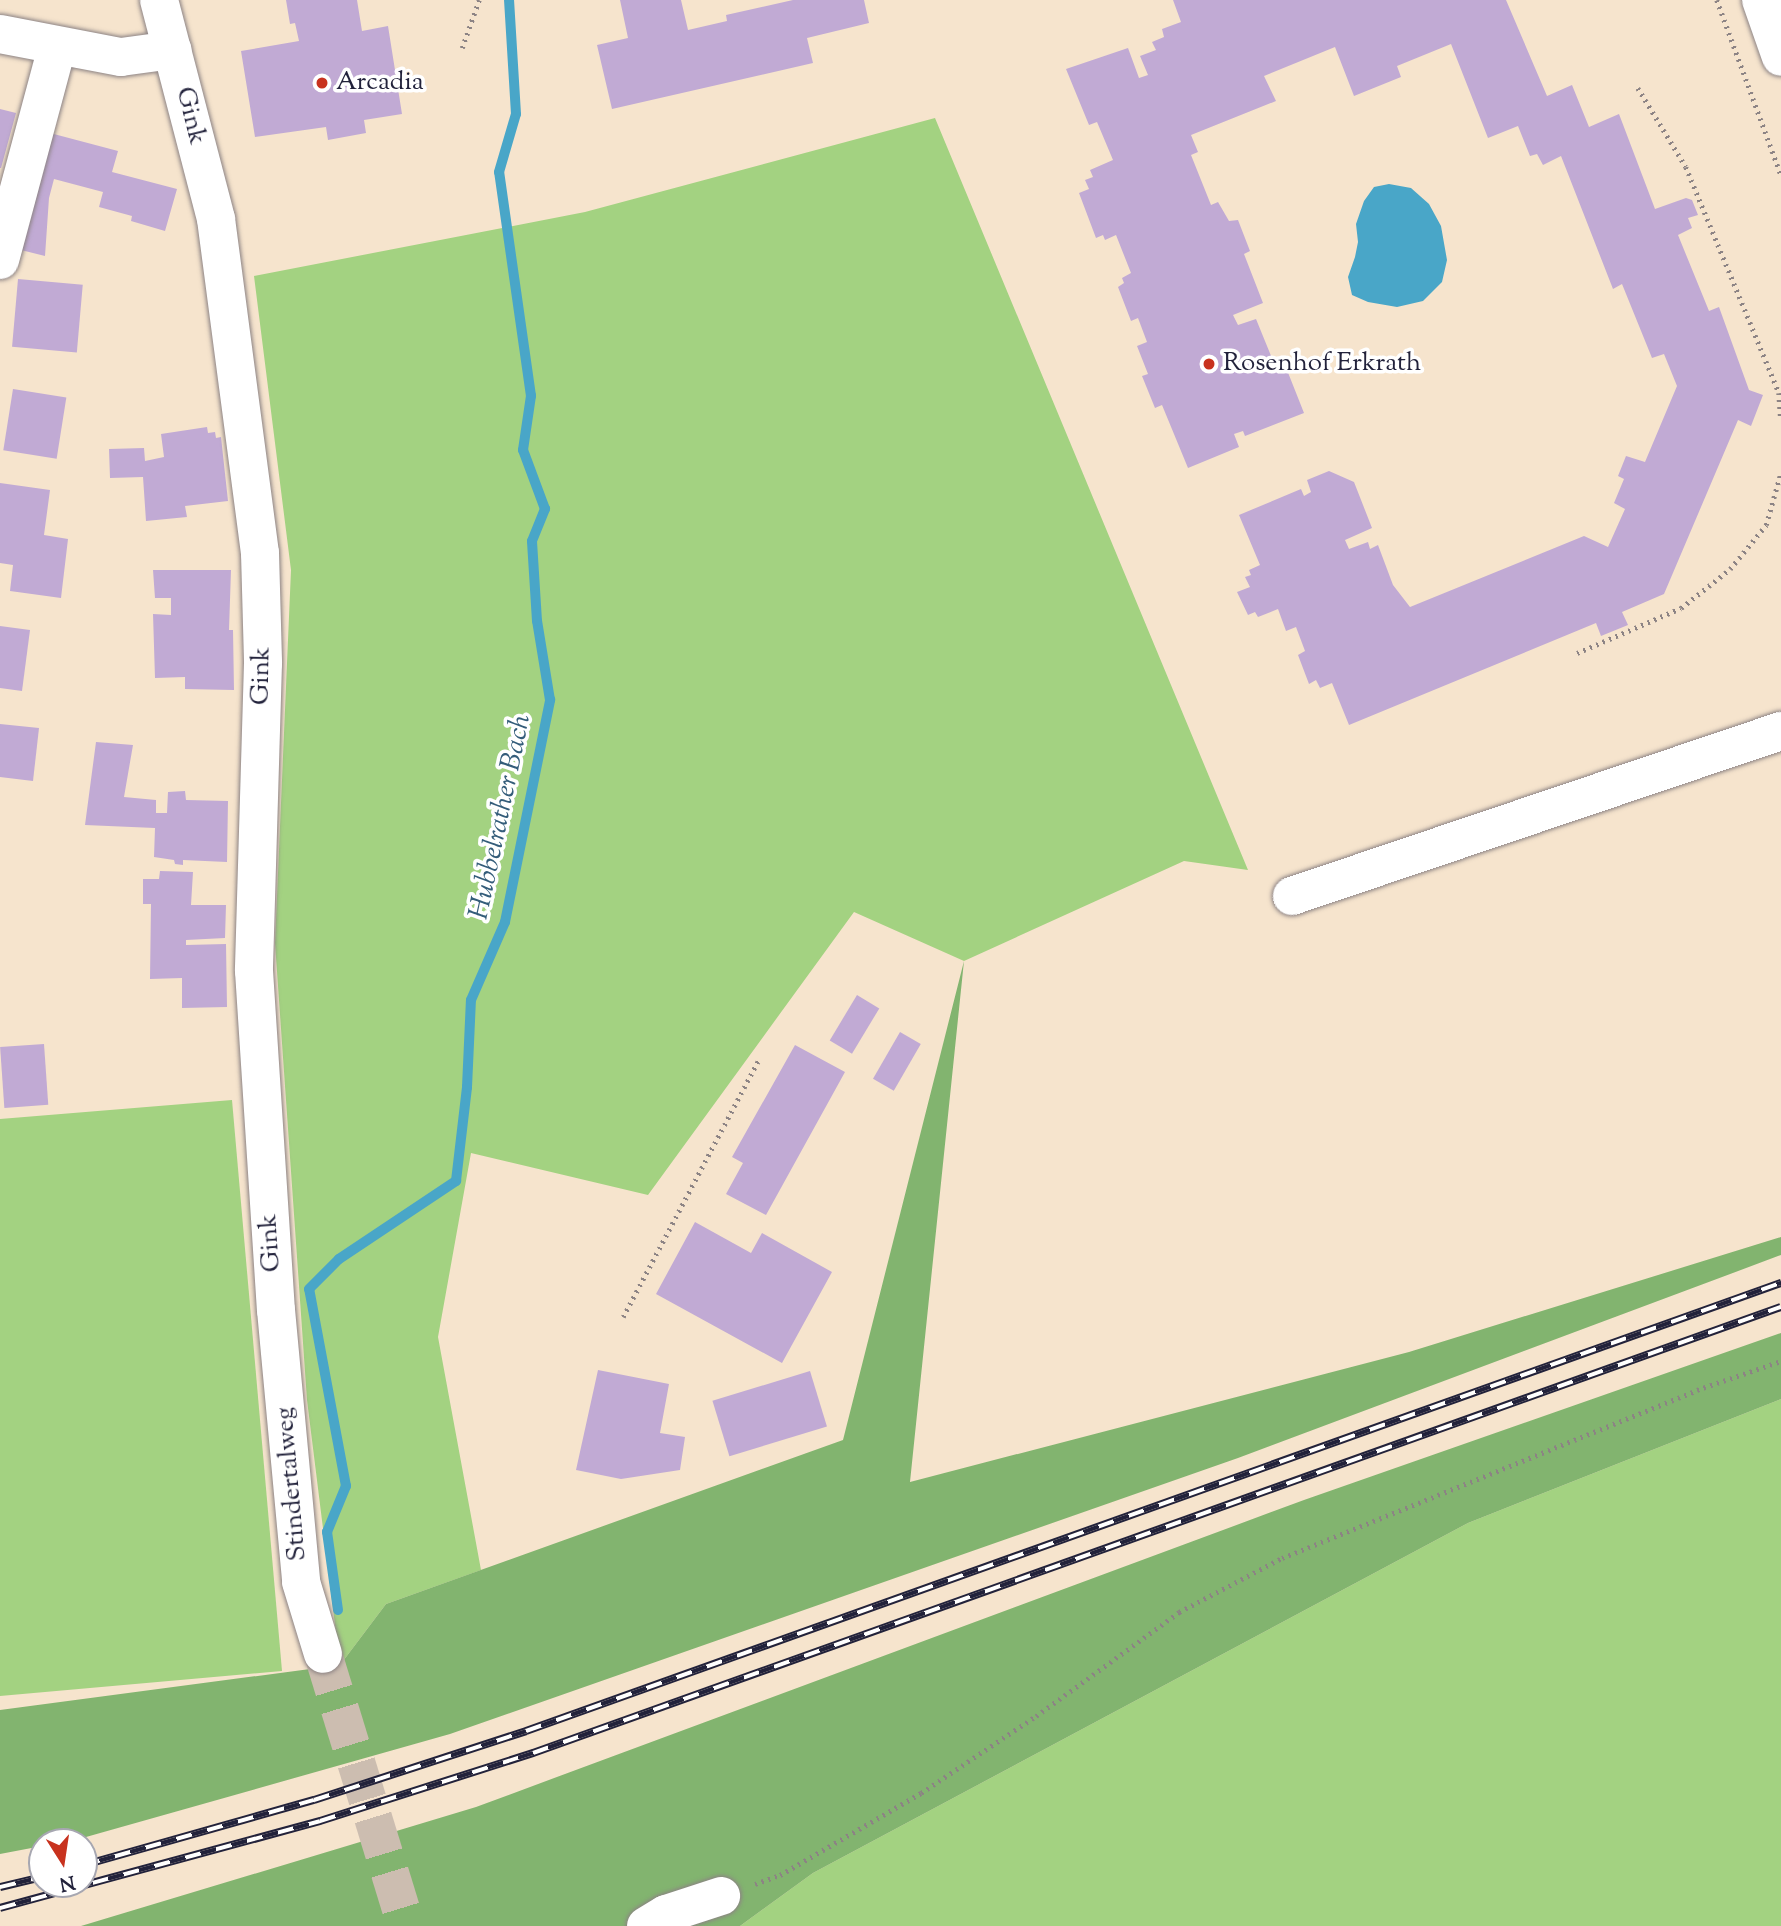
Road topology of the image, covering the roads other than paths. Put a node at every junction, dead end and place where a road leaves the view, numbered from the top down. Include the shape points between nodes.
1 (159, 0) edge
2 (1761, 0) edge
3 (0, 34) edge
4 (57, 47) junction
5 (173, 50) junction
6 (1781, 57) edge
7 (0, 260) edge
8 (1781, 731) edge
9 (1292, 896) dead end
10 (276, 1310) joint
11 (323, 1654) tunnel mouth
12 (721, 1896) road end
13 (646, 1926) edge

1 - 5 street, Gink
2 - 6 street
3 - 4 street, Gink
4 - 5 street, Gink via 121,57
4 - 7 street
5 - 10 street, Gink via 216,219 260,554 263,663 254,971
8 - 9 street
10 - 11 street, Stindertalweg via 301,1582
12 - 13 street via 666,1914

